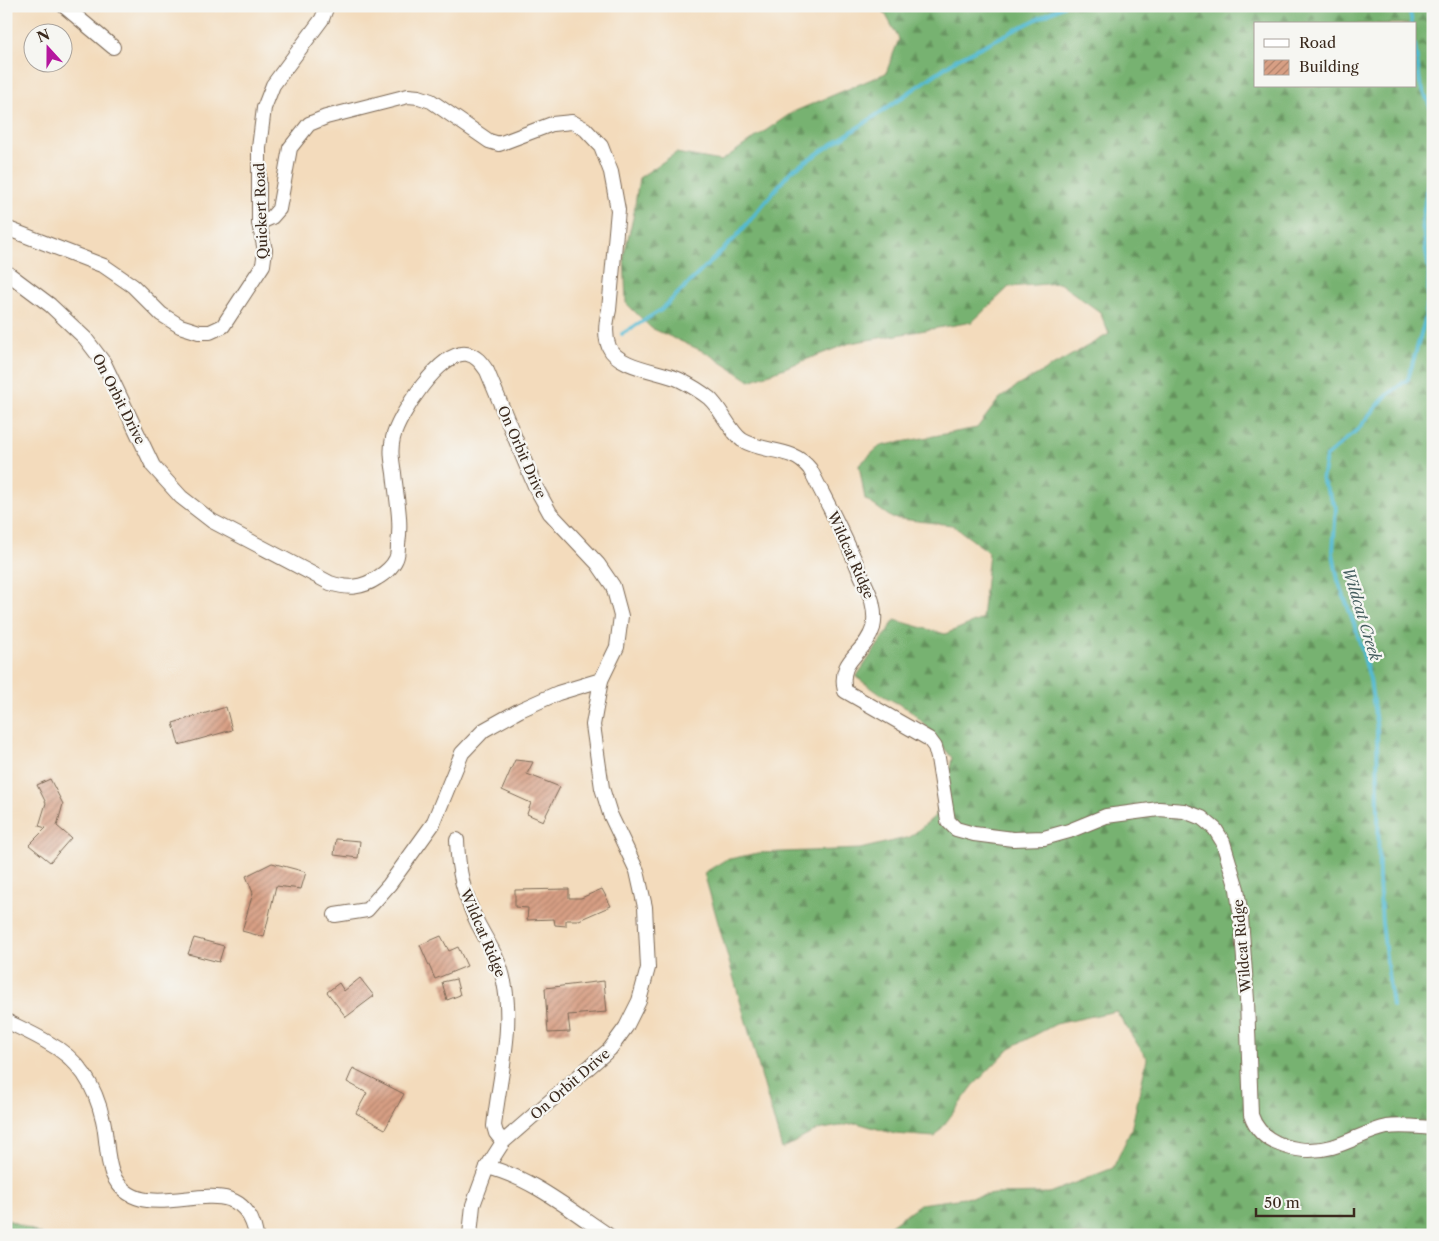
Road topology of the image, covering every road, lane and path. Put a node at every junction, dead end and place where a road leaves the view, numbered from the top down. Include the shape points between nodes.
1 (64, 6) edge
2 (327, 6) edge
3 (113, 47) dead end
4 (259, 222) junction
5 (6, 228) edge
6 (6, 272) edge
7 (601, 680) junction
8 (457, 840) dead end
9 (335, 915) dead end
10 (6, 1021) edge
11 (1433, 1128) edge
12 (503, 1142) junction
13 (487, 1166) junction
14 (256, 1235) edge
15 (470, 1235) edge
16 (608, 1235) edge

1 - 3 street
2 - 4 street, Quickert Road via 322,19 273,85 264,108 259,148
4 - 5 street, Quickert Road via 265,250 263,265 223,326 210,332 180,326 104,266
4 - 11 street, Wildcat Ridge via 272,217 279,209 290,148 309,124 326,117 408,96 431,101 489,141 499,144 552,124 572,122 585,129 601,146 611,172 618,210 606,323 609,348 632,366 679,380 702,392 741,439 794,456 810,469 854,556 872,600 873,628 844,670 845,691 929,739 938,758 948,821 956,829 974,834 1013,839 1044,838 1106,816 1159,808 1184,811 1202,818 1215,828 1223,842 1242,918 1254,1124 1274,1143 1308,1149 1331,1147 1388,1127
6 - 7 street, On Orbit Drive via 50,305 85,338 104,363 153,466 181,497 212,521 330,584 343,587 370,582 388,571 396,559 400,531 392,454 393,438 401,415 445,362 467,354 478,360 487,371 535,486 550,513 598,564 613,586 621,616 617,647
7 - 9 street via 558,693 484,730 462,753 433,824 389,885 367,910
7 - 12 street, On Orbit Drive via 593,725 602,788 610,814 637,872 645,907 648,968 639,1001 610,1049
8 - 12 street, Wildcat Ridge via 463,889 498,960 504,982 508,1016 494,1126
10 - 14 street via 64,1053 85,1076 103,1121 112,1173 124,1192 146,1204 230,1200 244,1210
12 - 13 street, On Orbit Drive
13 - 15 street, On Orbit Drive via 473,1205
13 - 16 street via 531,1184

